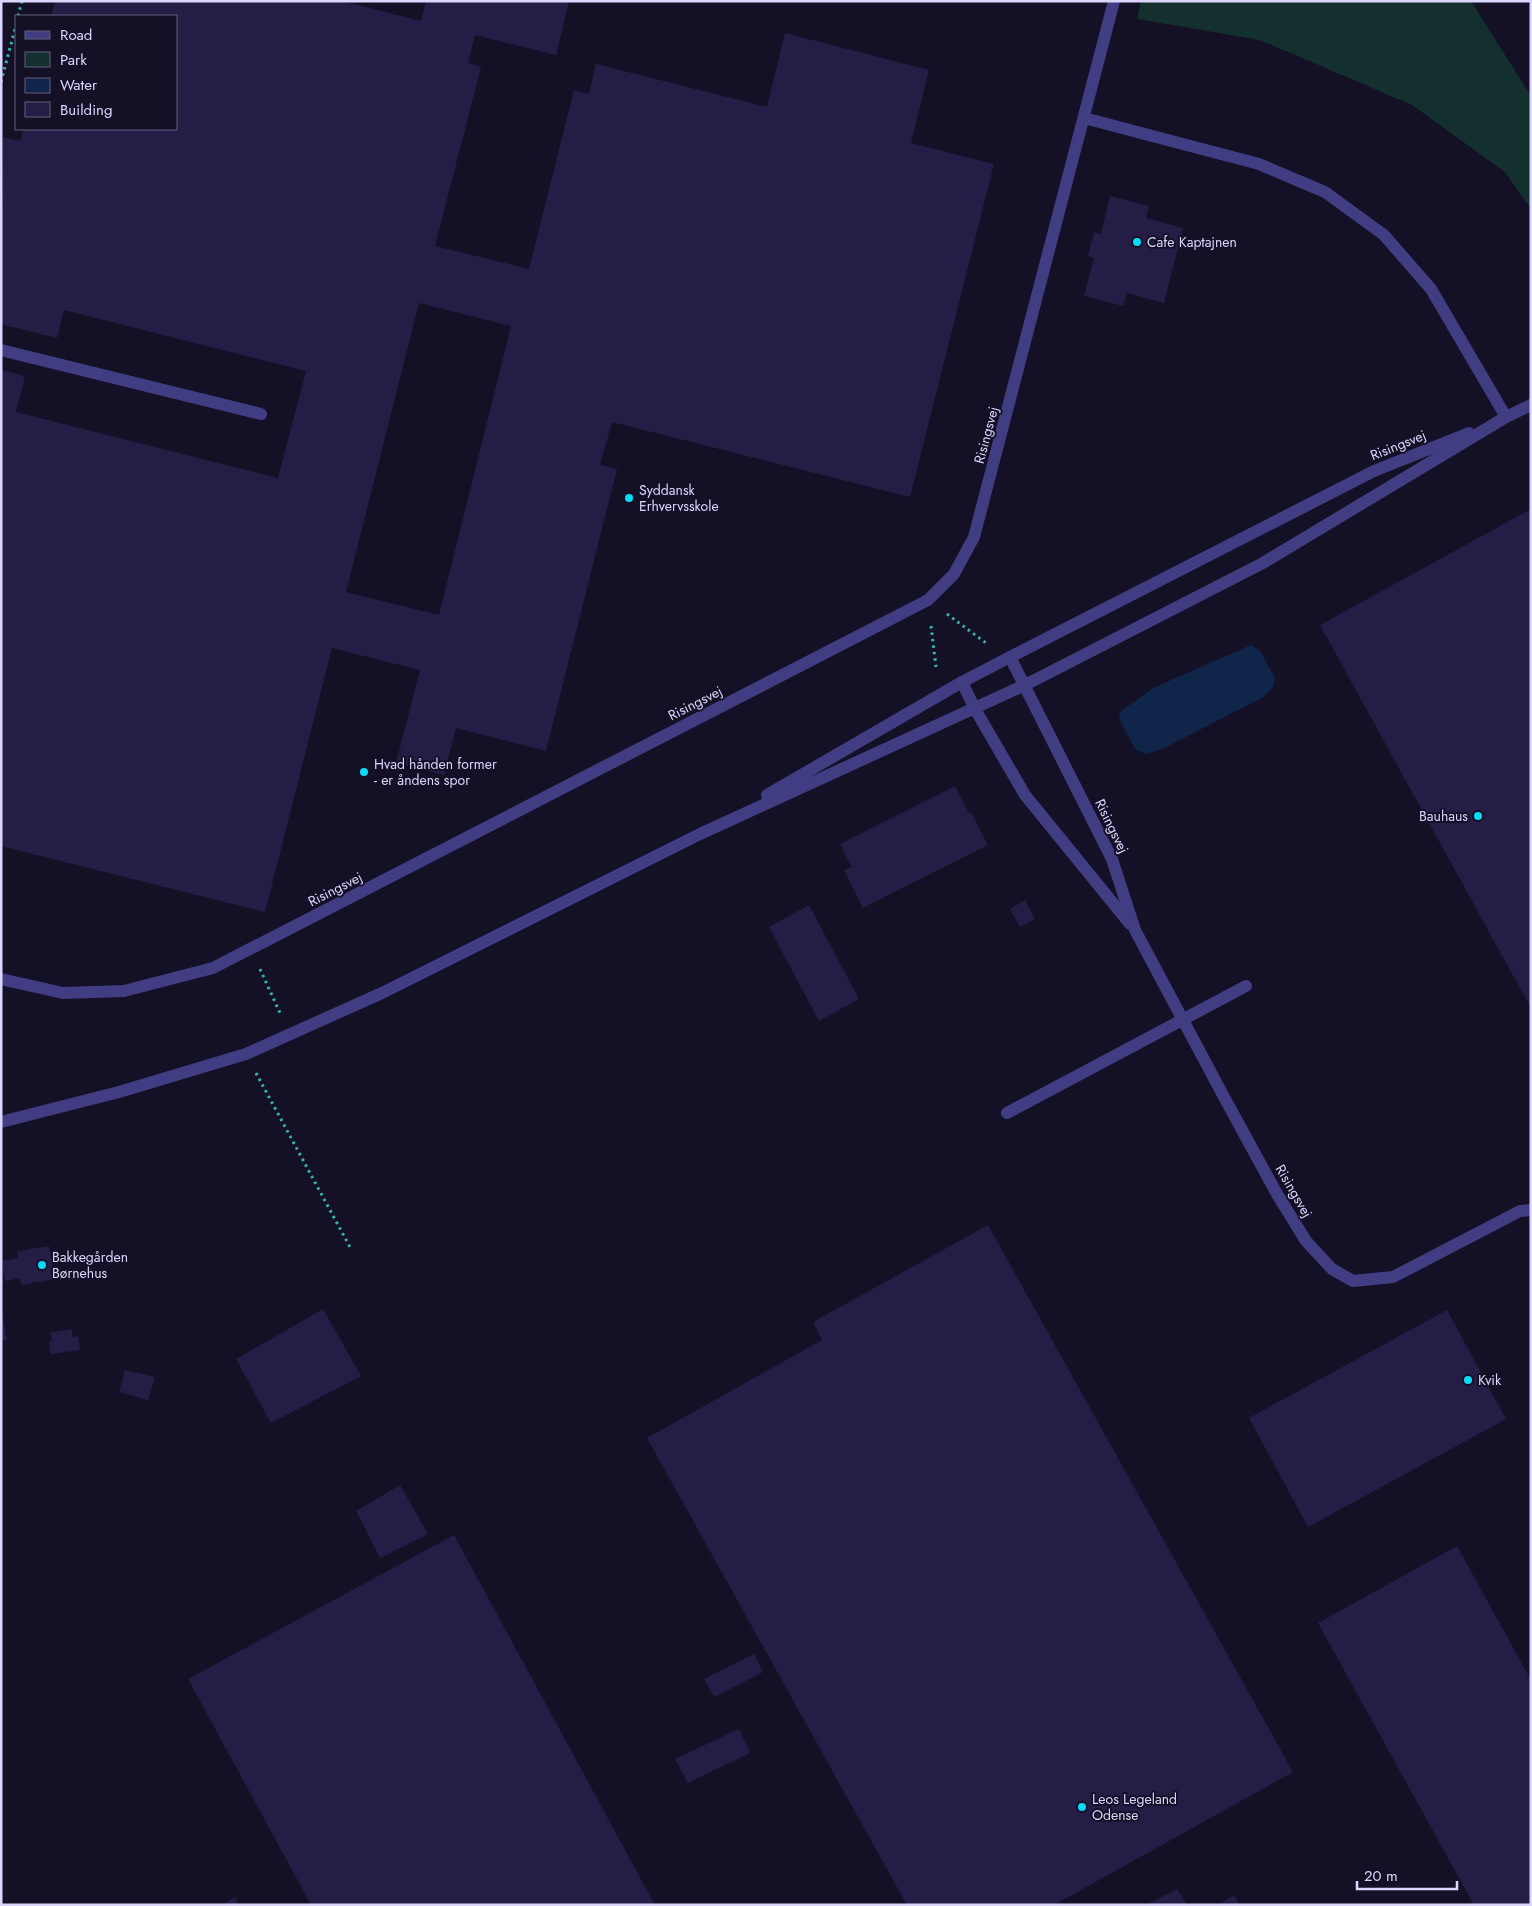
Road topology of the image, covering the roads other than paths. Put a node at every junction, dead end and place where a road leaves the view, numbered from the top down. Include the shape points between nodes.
1 (1114, 1) edge
2 (1084, 118) junction
3 (1, 350) edge
4 (1531, 405) edge
5 (261, 414) dead end
6 (1506, 417) junction
7 (1010, 657) junction
8 (962, 682) junction
9 (1025, 685) junction
10 (975, 709) junction
11 (700, 834) junction
12 (1135, 930) junction
13 (1, 979) edge
14 (1246, 986) dead end
15 (1183, 1020) junction
16 (1007, 1112) dead end
17 (1, 1122) edge
18 (1531, 1210) edge

1 - 2 street, Risingsvej
2 - 6 street via 1259,164 1325,192 1384,235 1431,289
2 - 13 street, Risingsvej via 974,537 954,574 928,600 213,968 124,992 63,993
3 - 5 street
4 - 6 street, Risingsvej
6 - 7 street, Risingsvej via 1374,471
6 - 9 street, Risingsvej via 1263,563
7 - 8 street, Risingsvej
7 - 9 street, Risingsvej
8 - 10 street, Risingsvej
8 - 11 street, Risingsvej
9 - 10 street, Risingsvej
9 - 12 street, Risingsvej via 1112,859
10 - 11 street, Risingsvej
10 - 12 street, Risingsvej via 1025,795
11 - 17 street, Risingsvej via 382,993 246,1054 119,1092
12 - 15 street, Risingsvej
14 - 15 street
15 - 16 street
15 - 18 street, Risingsvej via 1306,1241 1332,1269 1353,1281 1393,1277 1520,1211

